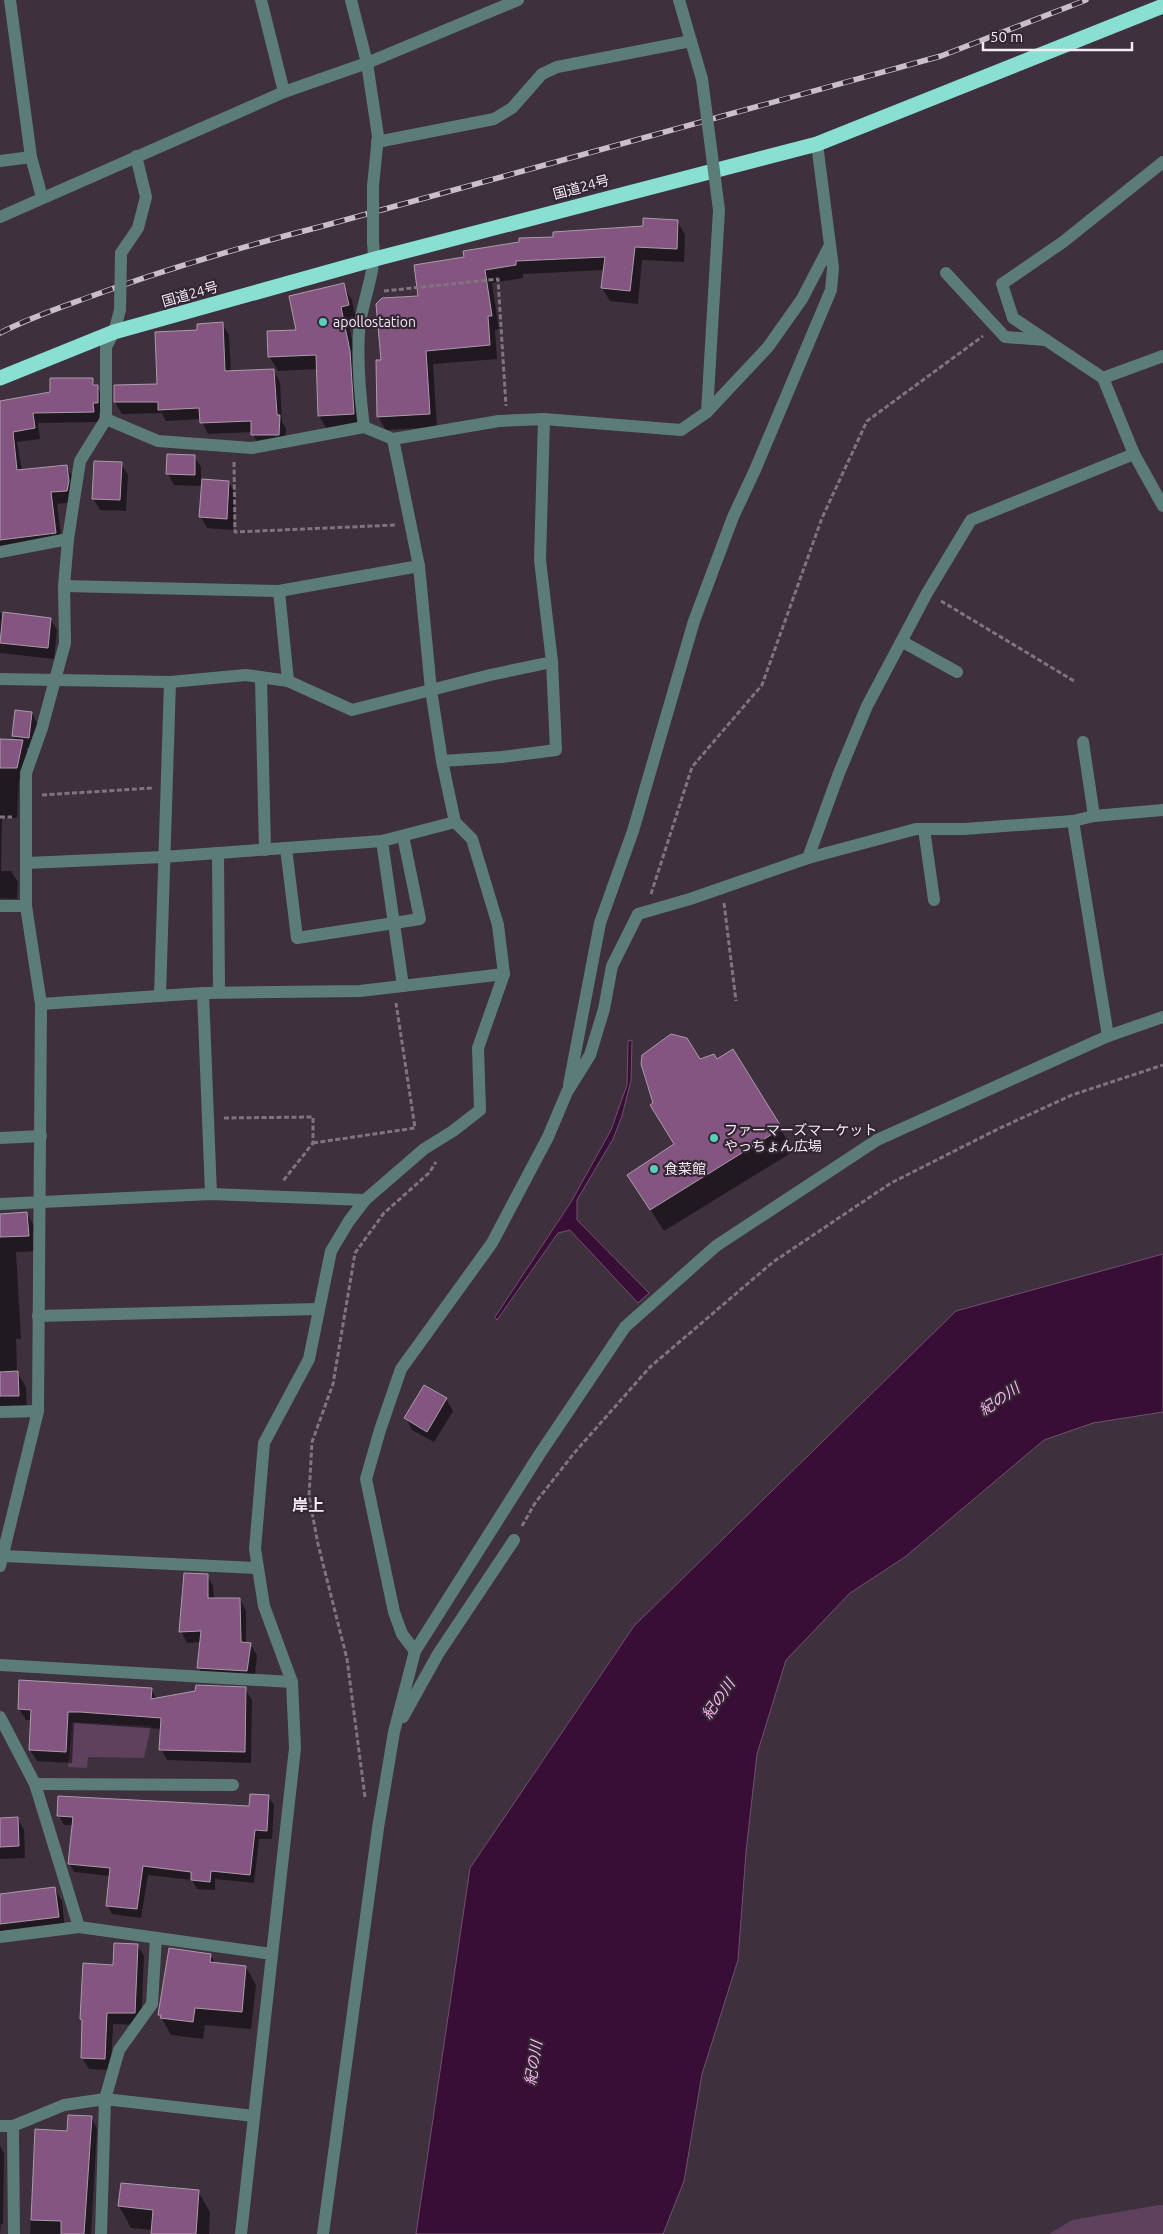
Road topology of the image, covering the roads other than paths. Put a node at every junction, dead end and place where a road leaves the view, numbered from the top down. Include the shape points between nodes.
1 (10, 0) edge
2 (261, 0) edge
3 (351, 0) edge
4 (679, 0) edge
5 (515, 1) edge
6 (1163, 6) edge
7 (691, 41) junction
8 (367, 63) junction
9 (284, 92) junction
10 (377, 142) junction
11 (817, 144) junction
12 (136, 156) junction
13 (31, 157) junction
14 (0, 161) edge
15 (1163, 162) edge
16 (42, 197) junction
17 (0, 216) edge
18 (829, 247) junction
19 (375, 259) junction
20 (946, 273) dead end
21 (114, 332) junction
22 (1048, 340) junction
23 (1163, 356) edge
24 (0, 378) edge
25 (1103, 378) junction
26 (707, 412) junction
27 (106, 419) junction
28 (544, 419) junction
29 (364, 427) junction
30 (393, 439) junction
31 (1134, 454) junction
32 (1163, 506) edge
33 (68, 539) junction
34 (0, 552) edge
35 (419, 566) junction
36 (64, 586) junction
37 (280, 591) junction
38 (902, 642) junction
39 (552, 662) junction
40 (957, 672) dead end
41 (262, 678) junction
42 (0, 679) edge
43 (55, 680) junction
44 (288, 681) junction
45 (170, 682) junction
46 (431, 690) junction
47 (1083, 742) dead end
48 (442, 761) junction
49 (1163, 810) edge
50 (1094, 816) junction
51 (1073, 821) junction
52 (455, 822) junction
53 (924, 829) junction
54 (403, 836) junction
55 (382, 841) junction
56 (286, 848) junction
57 (265, 850) junction
58 (218, 853) junction
59 (163, 858) junction
60 (808, 858) junction
61 (27, 863) junction
62 (934, 900) dead end
63 (0, 906) edge
64 (26, 906) junction
65 (394, 924) junction
66 (504, 974) junction
67 (398, 987) junction
68 (219, 992) junction
69 (203, 993) junction
70 (160, 995) junction
71 (41, 1004) junction
72 (1163, 1017) edge
73 (1108, 1036) junction
74 (567, 1092) junction
75 (41, 1136) junction
76 (0, 1138) edge
77 (211, 1194) junction
78 (365, 1200) junction
79 (41, 1203) junction
80 (0, 1204) edge
81 (319, 1309) junction
82 (38, 1316) junction
83 (38, 1411) junction
84 (0, 1412) edge
85 (514, 1540) road end
86 (2, 1561) edge
87 (258, 1568) junction
88 (415, 1651) junction
89 (0, 1665) edge
90 (292, 1682) junction
91 (0, 1718) edge
92 (394, 1732) junction
93 (35, 1784) junction
94 (233, 1785) dead end
95 (79, 1927) junction
96 (0, 1937) edge
97 (156, 1938) junction
98 (272, 1954) junction
99 (105, 2099) junction
100 (254, 2116) junction
101 (6, 2126) edge
102 (14, 2234) edge
103 (101, 2234) edge
104 (241, 2234) edge
105 (323, 2234) edge

1 - 13 street
2 - 9 street
3 - 8 street
4 - 7 street
5 - 8 street
6 - 11 highway, 国道24号
7 - 10 street via 558,67 542,74 512,108 494,119
7 - 26 street, bridge via 702,79 719,210
8 - 9 street
8 - 10 street
9 - 12 street
10 - 19 street, bridge
11 - 18 street via 829,225
11 - 19 highway, 国道24号
12 - 16 street
12 - 21 street, bridge via 146,197 138,228 122,253 120,310
13 - 14 street
13 - 16 street
15 - 22 street via 1063,242 1002,284 1013,318
16 - 17 street
18 - 26 street via 802,299 768,347
18 - 74 street via 833,268 831,290 733,517 697,612 634,830 600,923
19 - 21 highway, 国道24号
19 - 29 street via 359,330 360,401
20 - 22 street via 1005,337
21 - 24 highway, 国道24号
21 - 27 street via 106,347
22 - 25 street
23 - 25 street
25 - 31 street
26 - 28 street via 681,430
27 - 29 street via 158,441 252,448
27 - 33 street via 80,461
28 - 30 street via 507,421
28 - 39 street via 540,560
29 - 30 street
30 - 35 street
31 - 32 street
31 - 38 street via 971,520
33 - 34 street
33 - 36 street
35 - 37 street
35 - 46 street
36 - 37 street
36 - 43 street via 65,643
37 - 44 street
38 - 40 street
38 - 60 street via 867,706
39 - 46 street
39 - 48 street via 556,750
41 - 44 street
41 - 45 street via 246,675
41 - 57 street
42 - 43 street
43 - 45 street
43 - 61 street via 26,774
44 - 46 street via 352,710
45 - 59 street
46 - 48 street
47 - 50 street
48 - 52 street
49 - 50 street
50 - 51 street
51 - 53 street
51 - 73 street
52 - 54 street
52 - 66 street via 472,838 498,924
53 - 60 street via 875,838
53 - 62 street
54 - 55 street
54 - 65 street via 420,919
55 - 56 street
55 - 65 street
56 - 57 street
56 - 65 street via 297,938
57 - 58 street
58 - 59 street
58 - 68 street
59 - 61 street
59 - 70 street
60 - 74 street via 638,914 612,966 604,1009 590,1055
61 - 64 street
63 - 64 street
64 - 71 street
65 - 67 street
66 - 67 street
66 - 78 street via 478,1048 480,1110 424,1149
67 - 68 street via 360,991
68 - 69 street
69 - 70 street
69 - 77 street
70 - 71 street
71 - 75 street
72 - 73 street
73 - 88 street via 877,1140 709,1252 625,1327 539,1455
74 - 88 street via 548,1137 492,1243 401,1369 368,1471 366,1479 394,1612 402,1634
75 - 76 street
75 - 79 street
77 - 78 street
77 - 79 street
78 - 81 street via 330,1251
79 - 80 street
79 - 82 street
81 - 82 street
81 - 87 street via 309,1358 264,1443 255,1549
82 - 83 street
83 - 84 street
83 - 86 street
85 - 92 street via 438,1654
86 - 87 street
87 - 90 street via 264,1606
88 - 92 street
89 - 90 street
90 - 98 street via 295,1748
91 - 93 street
92 - 105 street
93 - 94 street
93 - 95 street
95 - 96 street
95 - 97 street
97 - 98 street
97 - 99 street via 152,2004 119,2050
98 - 100 street
99 - 100 street
99 - 101 street via 64,2105
99 - 103 street
100 - 104 street
101 - 102 street

